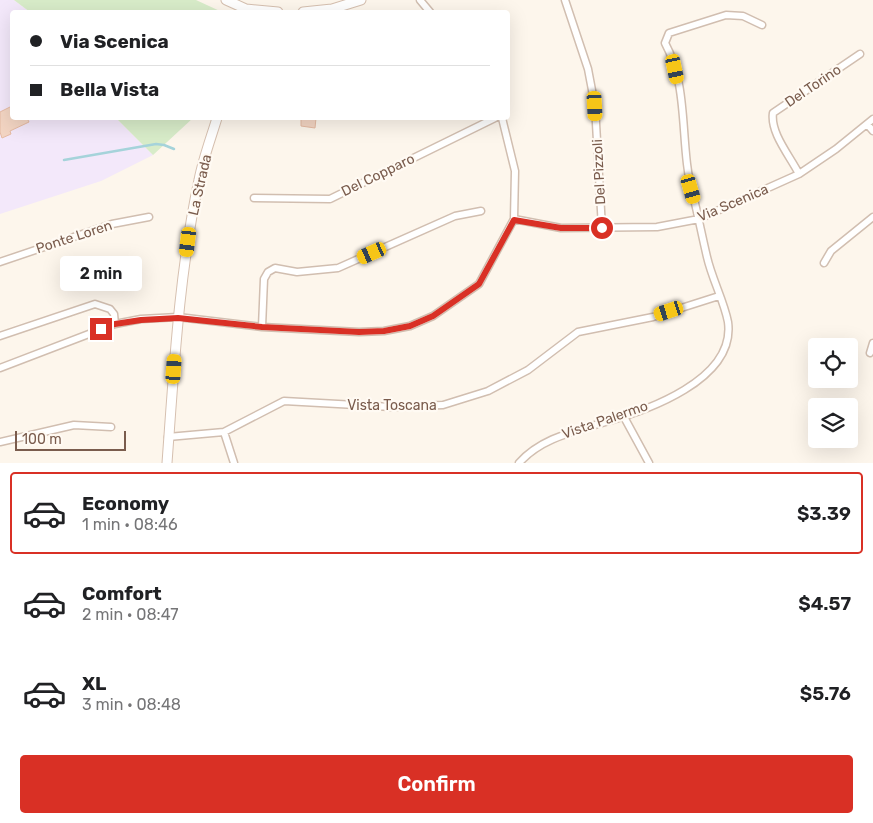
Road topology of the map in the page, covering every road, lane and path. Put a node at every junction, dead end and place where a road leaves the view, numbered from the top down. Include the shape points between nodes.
1 (226, 0) edge
2 (361, 0) edge
3 (420, 0) edge
4 (565, 0) edge
5 (243, 10) edge
6 (322, 10) edge
7 (428, 10) edge
8 (762, 25) dead end
9 (860, 54) dead end
10 (873, 119) edge
11 (216, 120) edge
12 (491, 120) edge
13 (502, 120) edge
14 (867, 124) junction
15 (873, 131) edge
16 (800, 174) junction
17 (254, 198) dead end
18 (481, 211) dead end
19 (149, 217) dead end
20 (873, 217) edge
21 (699, 218) junction
22 (514, 220) junction
23 (602, 228) junction
24 (0, 262) edge
25 (824, 264) dead end
26 (718, 296) junction
27 (178, 318) junction
28 (115, 324) junction
29 (262, 327) junction
30 (0, 336) edge
31 (873, 344) edge
32 (870, 353) dead end
33 (0, 368) edge
34 (624, 417) junction
35 (111, 427) dead end
36 (224, 432) junction
37 (168, 437) junction
38 (0, 442) edge
39 (166, 463) edge
40 (234, 463) edge
41 (519, 463) edge
42 (649, 463) edge

1 - 5 street
2 - 6 street
3 - 7 street
4 - 23 street, Del Pizzoli via 588,69 595,106
8 - 21 street, Vista Palermo via 743,16 726,15 669,33 665,43 672,56 680,96 691,189
9 - 16 street, Del Torino via 773,113 771,121
10 - 14 street, Via Scenica
11 - 27 street, La Strada via 199,178
12 - 17 street, Del Copparo via 330,199
13 - 22 street via 515,171
14 - 15 street
14 - 16 street, Via Scenica
16 - 21 street, Via Scenica
18 - 29 street via 455,216 338,268 297,272 275,268 264,279
19 - 24 street, Ponte Loren via 112,224
20 - 25 street via 832,251
21 - 23 street, Via Scenica via 657,227
21 - 26 street, Vista Palermo
22 - 23 street, Via Scenica via 561,228
22 - 29 street via 479,284 433,316 410,326 384,331
26 - 34 street, Vista Palermo via 728,322 727,338 714,366 703,378 678,393
26 - 36 street, Vista Toscana via 653,317 578,332 520,374 488,391 443,405 392,407 284,401
27 - 28 street
27 - 29 street
27 - 37 street, La Strada
28 - 30 street via 110,308 95,304
28 - 33 street
31 - 32 street
34 - 41 street, Vista Palermo via 559,436 527,454
34 - 42 street
35 - 38 street via 74,425
36 - 37 street, Vista Toscana
36 - 40 street
37 - 39 street, La Strada

